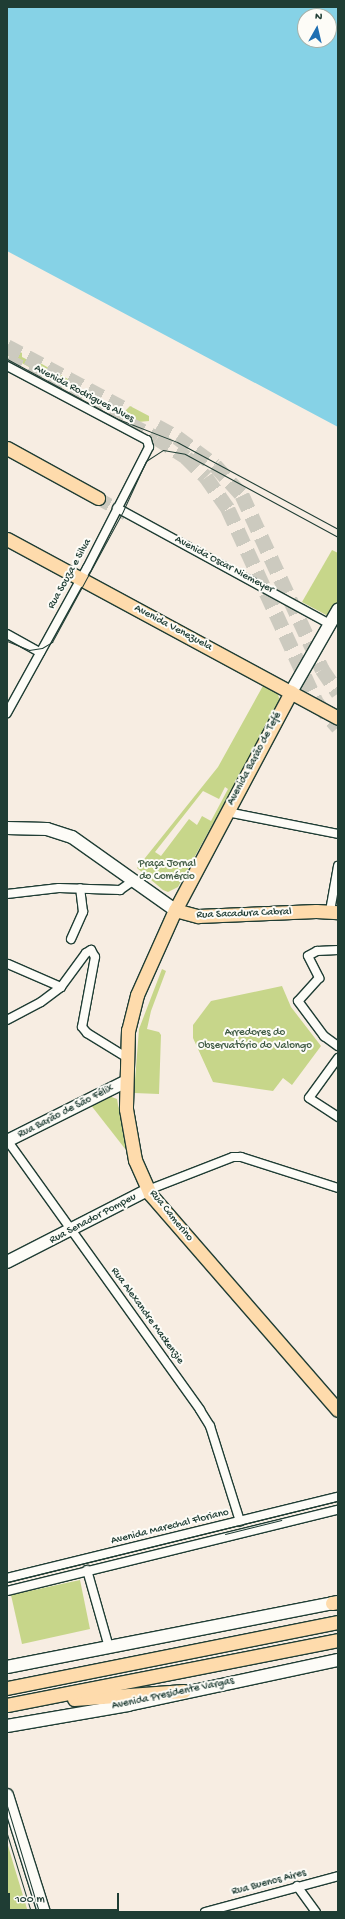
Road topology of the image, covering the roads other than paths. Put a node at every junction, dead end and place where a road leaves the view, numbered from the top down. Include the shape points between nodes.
1 (7, 366) edge
2 (149, 445) joint
3 (7, 448) edge
4 (98, 498) tunnel mouth
5 (117, 508) junction
6 (7, 539) edge
7 (81, 579) junction
8 (338, 610) edge
9 (330, 624) junction
10 (7, 634) edge
11 (40, 652) junction
12 (291, 692) junction
13 (7, 713) edge
14 (338, 718) edge
15 (227, 812) junction
16 (7, 828) edge
17 (338, 834) edge
18 (338, 866) edge
19 (133, 881) junction
20 (80, 888) junction
21 (7, 894) edge
22 (176, 910) junction
23 (334, 912) edge
24 (71, 939) dead end
25 (338, 950) edge
26 (8, 964) edge
27 (61, 987) junction
28 (7, 1020) edge
29 (338, 1046) edge
30 (126, 1057) junction
31 (338, 1058) edge
32 (125, 1082) junction
33 (338, 1117) edge
34 (7, 1141) edge
35 (338, 1188) edge
36 (148, 1190) junction
37 (72, 1230) junction
38 (7, 1262) edge
39 (338, 1410) edge
40 (338, 1497) edge
41 (338, 1510) edge
42 (240, 1521) junction
43 (88, 1570) junction
44 (7, 1578) edge
45 (7, 1591) edge
46 (336, 1602) edge
47 (338, 1622) edge
48 (338, 1640) edge
49 (109, 1647) junction
50 (338, 1660) edge
51 (7, 1667) edge
52 (7, 1688) edge
53 (184, 1691) junction
54 (44, 1698) junction
55 (7, 1705) edge
56 (7, 1726) edge
57 (7, 1794) edge
58 (338, 1876) edge
59 (297, 1886) junction
60 (44, 1912) edge
61 (205, 1912) edge
62 (316, 1912) edge

1 - 2 street, Avenida Rodrigues Alves via 147,440
2 - 5 street, Rua Souza e Silva
3 - 4 main road
5 - 7 street, Rua Souza e Silva
5 - 9 street, Avenida Oscar Niemeyer
6 - 7 main road, Avenida Venezuela
7 - 11 street, Rua Souza e Silva
7 - 12 main road, Avenida Venezuela
8 - 9 street, Avenida Barão de Tefé
9 - 12 street, Avenida Barão de Tefé
10 - 11 street
11 - 13 street, Rua Souza e Silva
12 - 14 main road, Avenida Venezuela
12 - 15 main road, Avenida Barão de Tefé
15 - 17 street
15 - 22 main road, Avenida Barão de Tefé
16 - 19 street, Rua Sacadura Cabral via 47,829 72,837
18 - 23 street
19 - 20 street via 120,890
19 - 22 street, Rua Sacadura Cabral
20 - 21 street
20 - 24 street via 83,912
22 - 23 main road, Rua Sacadura Cabral via 198,916
22 - 30 main road, Rua Camerino via 133,1008
25 - 29 street via 317,951 308,956 319,978 298,998 298,1002 324,1036
26 - 27 street
27 - 28 street via 42,1002
27 - 30 street via 86,952 91,950 96,957 82,1027 87,1033
30 - 32 main road, Rua Camerino
31 - 33 street via 309,1098
32 - 34 street, Rua Barão de São Félix
32 - 36 main road, Rua Camerino via 130,1142 138,1171
34 - 37 street, Rua Alexandre Mackenzie
35 - 36 street, Rua Senador Pompeu via 241,1157 233,1157
36 - 37 street, Rua Senador Pompeu
36 - 39 main road, Rua Camerino
37 - 38 street, Rua Senador Pompeu
37 - 42 street, Rua Alexandre Mackenzie via 171,1366 210,1426
40 - 42 street, Avenida Marechal Floriano
41 - 43 street, Avenida Marechal Floriano
42 - 44 street, Avenida Marechal Floriano
43 - 45 street, Avenida Marechal Floriano
43 - 49 street
46 - 49 street
47 - 52 main road
48 - 54 main road, Avenida Presidente Vargas
49 - 51 street
50 - 53 street, Avenida Presidente Vargas
53 - 54 main road via 82,1699
53 - 56 street, Avenida Presidente Vargas
54 - 55 main road, Avenida Presidente Vargas
57 - 60 street
58 - 59 street, Rua Buenos Aires
59 - 61 street, Rua Buenos Aires
59 - 62 street

